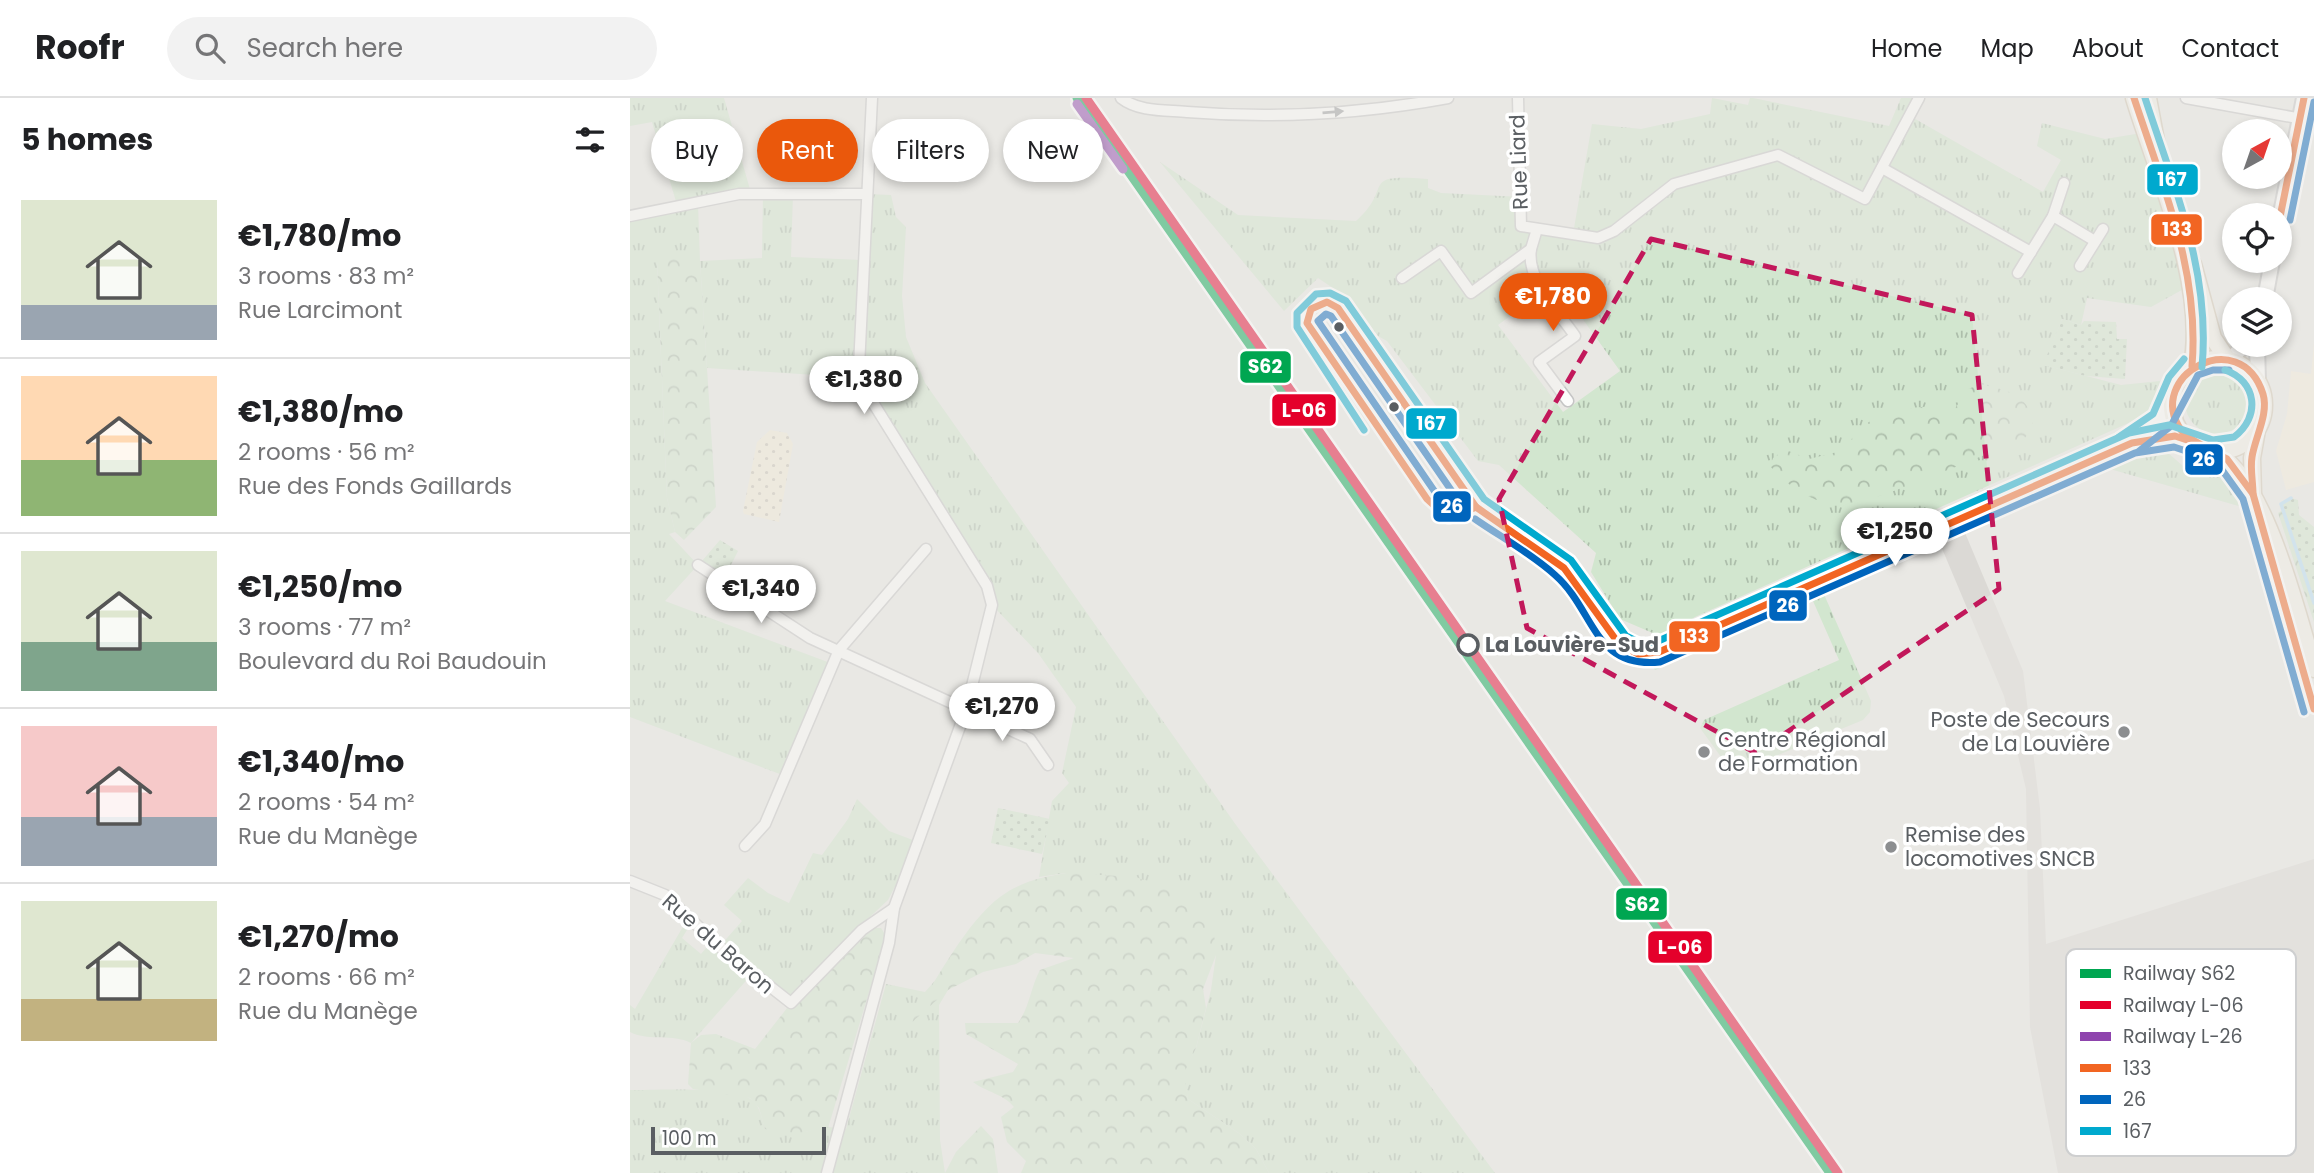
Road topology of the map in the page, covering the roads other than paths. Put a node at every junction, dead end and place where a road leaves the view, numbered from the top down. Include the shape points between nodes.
1 (872, 98) edge
2 (1121, 98) edge
3 (1448, 98) edge
4 (1518, 98) edge
5 (1919, 98) edge
6 (2134, 98) edge
7 (2141, 98) edge
8 (2148, 98) edge
9 (2186, 98) edge
10 (2304, 98) edge
11 (2153, 120) junction
12 (2307, 120) edge
13 (1882, 168) junction
14 (2064, 183) dead end
15 (866, 194) junction
16 (2284, 203) edge
17 (630, 216) edge
18 (2053, 216) junction
19 (1537, 229) junction
20 (2103, 229) dead end
21 (2095, 241) junction
22 (1531, 249) junction
23 (2031, 252) junction
24 (2080, 266) dead end
25 (2018, 273) dead end
26 (1402, 278) dead end
27 (2232, 357) edge
28 (2257, 357) edge
29 (2229, 360) junction
30 (2192, 366) junction
31 (2258, 381) junction
32 (1568, 401) dead end
33 (2172, 402) junction
34 (2257, 430) junction
35 (2190, 441) junction
36 (2132, 443) junction
37 (2206, 449) junction
38 (2253, 494) junction
39 (926, 549) dead end
40 (698, 565) dead end
41 (839, 650) junction
42 (1646, 654) dead end
43 (2314, 670) edge
44 (966, 709) junction
45 (1048, 765) dead end
46 (745, 846) dead end
47 (630, 881) edge
48 (894, 908) junction
49 (827, 1173) edge

1 - 15 street
2 -> 3 street via 1143,108 1263,117 1397,107
4 - 19 street, Rue Liard via 1521,226
5 - 13 street
6 - 30 main road via 2180,241 2196,335
7 - 11 main road
8 - 11 main road
9 - 12 street
10 - 12 street
11 - 29 main road via 2157,148 2213,338
12 - 16 street
13 - 19 street via 1865,199 1778,155 1674,184 1598,238
13 - 23 street
14 - 18 street
15 - 17 street via 739,194
15 - 44 street via 858,352 861,378 991,594
18 - 21 street
18 - 23 street
19 - 22 street
20 - 21 street
21 - 24 street
22 - 26 street via 1471,293 1441,251
22 - 32 street via 1529,261 1537,282 1575,336 1539,362
23 - 25 street
27 - 29 street
28 - 31 street
29 - 30 main road
29 - 31 main road
30 - 33 main road via 2178,382
31 - 34 main road via 2264,406
33 - 35 main road via 2176,424
33 - 36 street via 2162,421
34 - 37 main road via 2235,448
34 - 38 main road
35 - 36 street via 2175,436
35 - 37 main road
36 - 42 street via 1819,583
37 - 38 main road via 2227,459
38 - 43 main road via 2274,540
39 - 41 street
40 - 41 street via 810,638
41 - 44 street
41 - 46 street via 765,824
44 - 45 street via 1030,739
44 - 48 street
47 - 48 street, Rue du Baron via 665,895 720,947 791,1003 862,930
48 - 49 street via 883,968

